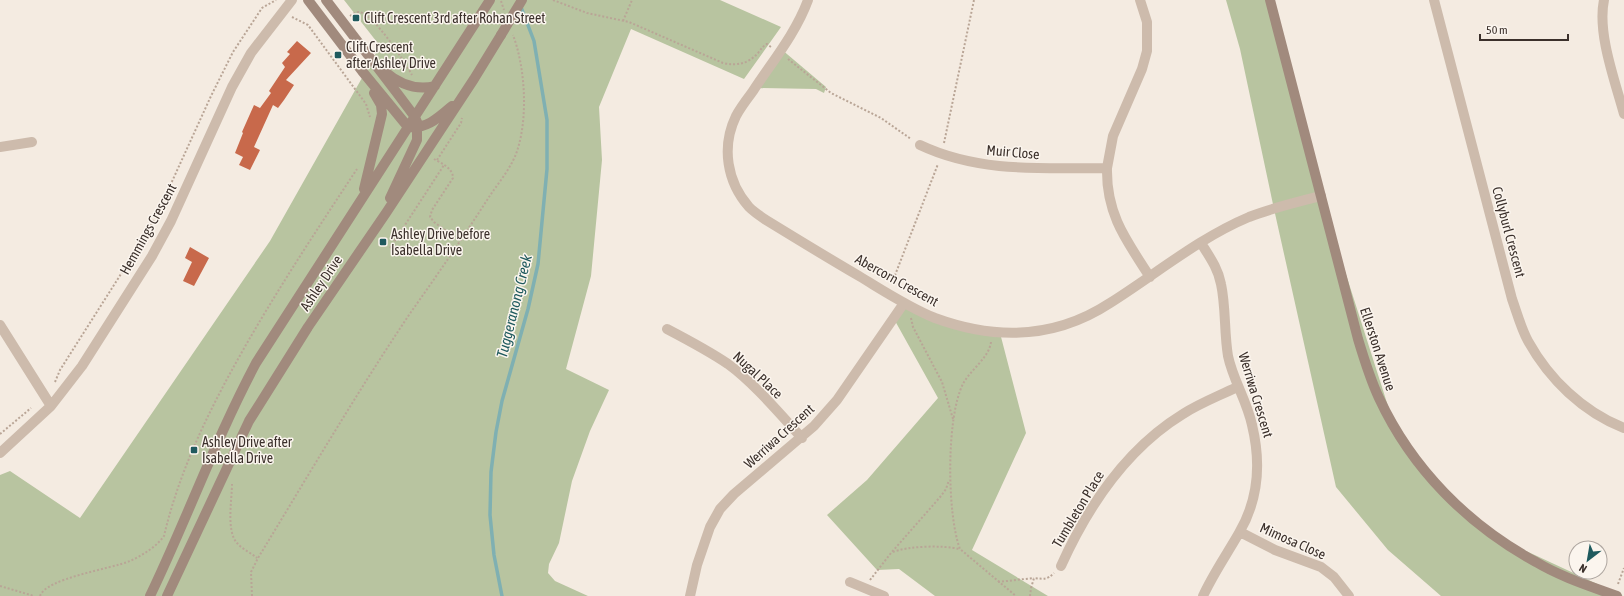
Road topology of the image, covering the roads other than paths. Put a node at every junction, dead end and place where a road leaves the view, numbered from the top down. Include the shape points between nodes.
1 (292, 0) edge
2 (308, 0) edge
3 (326, 0) edge
4 (522, 0) edge
5 (808, 0) edge
6 (1140, 0) edge
7 (1270, 0) edge
8 (1434, 0) edge
9 (1604, 0) edge
10 (490, 1) edge
11 (373, 62) junction
12 (362, 71) junction
13 (435, 86) junction
14 (462, 97) junction
15 (1624, 114) edge
16 (413, 124) junction
17 (32, 142) dead end
18 (920, 145) road end
19 (0, 147) edge
20 (1107, 168) junction
21 (1321, 196) junction
22 (362, 197) junction
23 (375, 228) junction
24 (1201, 243) junction
25 (1150, 277) junction
26 (904, 303) junction
27 (0, 325) edge
28 (667, 329) dead end
29 (1238, 387) junction
30 (51, 406) junction
31 (1624, 428) edge
32 (802, 438) junction
33 (0, 453) edge
34 (1240, 532) junction
35 (1061, 566) road end
36 (850, 582) dead end
37 (868, 593) edge
38 (150, 596) edge
39 (167, 596) edge
40 (690, 596) edge
41 (884, 596) edge
42 (1203, 596) edge
43 (1349, 596) edge
44 (1617, 596) edge

1 - 30 street, Hemmings Crescent via 251,53 232,87 171,221 152,256 82,366
2 - 12 main road
3 - 11 main road
4 - 14 main road, Ashley Drive, bridge
5 - 26 street, Abercorn Crescent via 790,36 736,116 729,134 730,174 742,198 766,220
6 - 20 street via 1147,27 1147,51 1142,69 1113,136
7 - 21 main road, Ellerston Avenue
8 - 31 street, Collyburl Crescent via 1512,299 1528,342 1545,368 1566,391 1590,410
9 - 15 street via 1601,17 1604,37
10 - 13 main road, Ashley Drive
11 - 13 main road via 390,76 412,87 424,89
11 - 16 main road
12 - 16 main road
12 - 22 main road via 381,105 382,114
13 - 16 main road, Ashley Drive
14 - 16 main road via 428,125
14 - 23 main road, Ashley Drive
16 - 22 main road, Ashley Drive
16 - 23 main road via 417,140
17 - 19 street
18 - 20 street, Muir Close via 941,155 997,167
20 - 25 street via 1110,202 1117,223
21 - 24 street, Abercorn Crescent via 1250,217
21 - 44 main road, Ellerston Avenue via 1371,379 1389,417 1411,453 1437,486 1467,516 1500,542 1556,572
22 - 38 main road, Ashley Drive via 256,363 235,402 178,538
23 - 39 main road, Ashley Drive via 308,327 250,421
24 - 25 street, Abercorn Crescent
24 - 29 street, Werriwa Crescent via 1214,262 1221,283 1228,356
25 - 26 street, Abercorn Crescent via 1082,319 1054,328 1024,333 965,328
26 - 32 street, Werriwa Crescent via 837,400
27 - 30 street
28 - 32 street, Nugal Place via 730,365
29 - 34 street, Werriwa Crescent via 1251,418 1258,456 1251,508
29 - 35 street, Tumbleton Place via 1182,414 1139,447 1104,488 1073,539
30 - 33 street, Hemmings Crescent
32 - 40 street, Werriwa Crescent via 734,494 720,509 710,527
34 - 42 street, Werriwa Crescent via 1211,578
34 - 43 street, Mimosa Close via 1275,550 1321,567 1334,577
36 - 37 street
37 - 41 street

